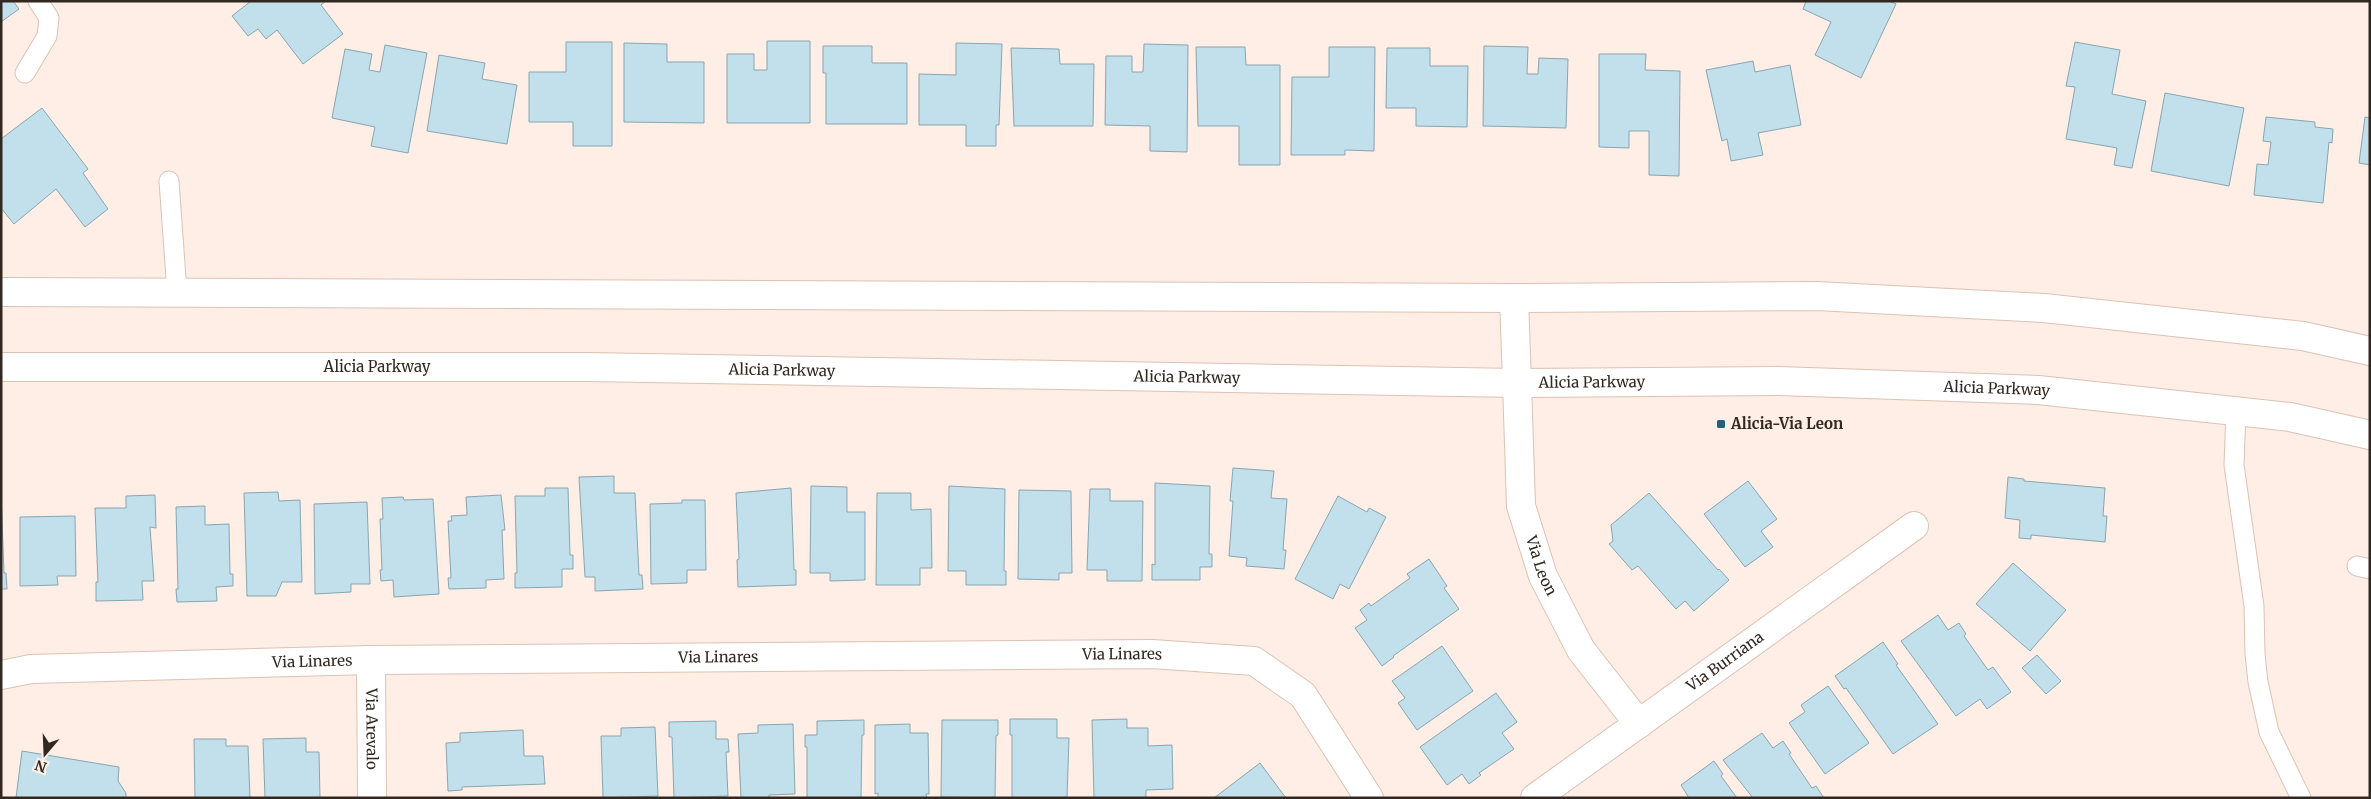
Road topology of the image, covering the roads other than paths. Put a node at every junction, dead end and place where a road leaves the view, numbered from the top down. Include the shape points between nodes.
1 (38, 1) edge
2 (25, 73) dead end
3 (169, 181) dead end
4 (1, 292) edge
5 (177, 292) junction
6 (1514, 298) junction
7 (2370, 351) edge
8 (1, 367) edge
9 (1517, 383) junction
10 (2236, 411) junction
11 (2370, 435) edge
12 (1914, 526) dead end
13 (371, 660) junction
14 (1, 675) edge
15 (1639, 724) junction
16 (372, 798) edge
17 (1369, 798) edge
18 (1535, 798) edge
19 (2301, 798) edge

1 - 2 lane via 49,18 47,36
3 - 5 lane
4 - 5 main road
5 - 6 main road
6 - 7 main road via 1818,296 2044,308 2303,336
6 - 9 main road, Via Leon
8 - 9 main road, Alicia Parkway via 588,367
9 - 10 main road, Alicia Parkway via 1779,381 2038,390
9 - 15 main road, Via Leon via 1521,506 1543,576 1581,650
10 - 11 main road, Alicia Parkway via 2290,417
10 - 19 lane via 2234,465 2252,588 2258,682 2269,732
12 - 15 main road, Via Burriana
13 - 14 main road, Via Linares via 31,669
13 - 16 main road, Via Arevalo
13 - 17 main road, Via Linares via 1152,654 1254,661 1303,695
15 - 18 main road, Via Burriana

